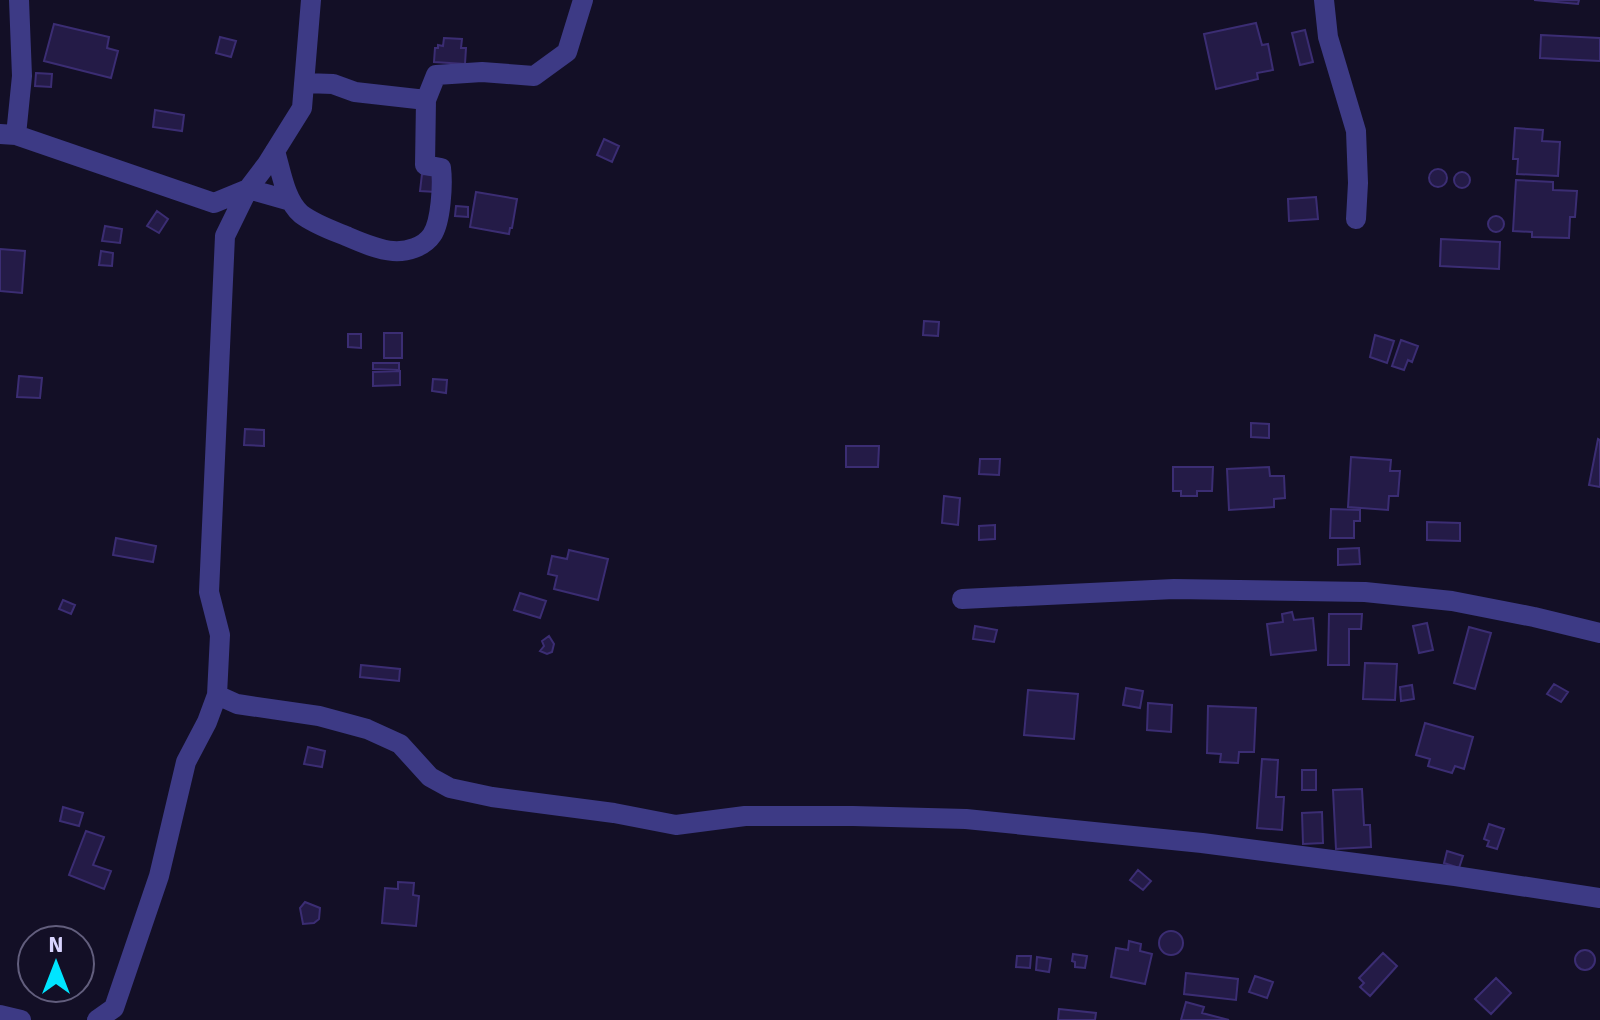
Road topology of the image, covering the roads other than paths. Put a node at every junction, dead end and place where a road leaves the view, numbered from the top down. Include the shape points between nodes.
1 (19, 0) edge
2 (311, 0) edge
3 (583, 0) edge
4 (1324, 0) edge
5 (304, 83) junction
6 (426, 100) junction
7 (8, 135) edge
8 (275, 151) junction
9 (248, 189) junction
10 (198, 197) junction
11 (291, 201) junction
12 (1356, 219) dead end
13 (225, 236) junction
14 (962, 599) dead end
15 (1600, 633) edge
16 (217, 695) junction
17 (1600, 898) edge
18 (0, 1015) edge
19 (21, 1020) edge
20 (97, 1020) edge

1 - 7 street via 22,76
2 - 5 street
3 - 6 street via 567,52 534,76 436,75
4 - 12 street via 1328,37 1356,131
5 - 6 street
5 - 8 street via 302,108
6 - 11 street via 425,165 441,168 441,206 433,235 420,246 393,251 363,243 300,213
7 - 10 street
8 - 9 street
8 - 11 street
9 - 10 street via 214,203
9 - 11 street
9 - 13 street
10 - 13 street
13 - 16 street via 209,592 220,635
14 - 15 street via 1174,589 1365,592 1452,601
16 - 17 street via 237,704 367,729 400,744 430,777 450,788 676,825 745,816 966,819 1202,843
16 - 20 street via 186,762 159,876 114,1008
18 - 19 street

